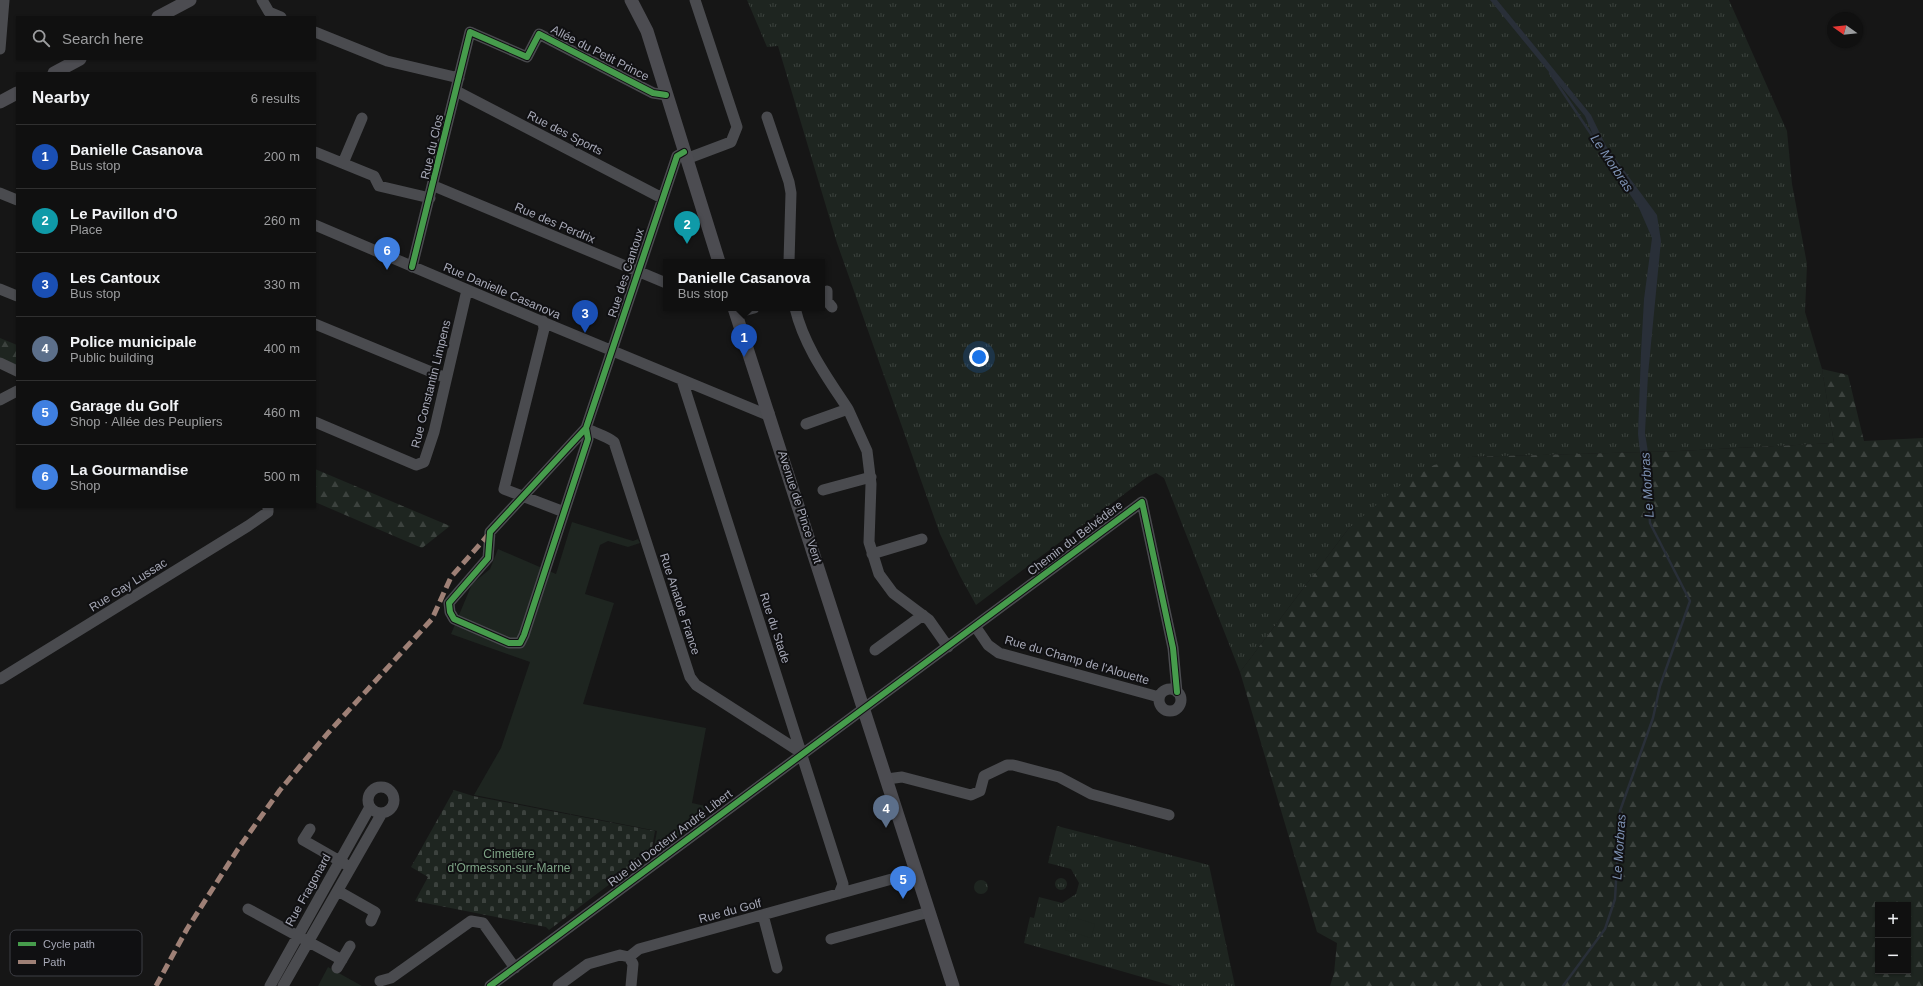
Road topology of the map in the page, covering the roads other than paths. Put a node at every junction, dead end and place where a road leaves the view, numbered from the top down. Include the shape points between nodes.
1 (4, 0) edge
2 (190, 0) edge
3 (262, 0) edge
4 (631, 0) edge
5 (638, 0) edge
6 (695, 0) edge
7 (160, 16) edge
8 (279, 16) edge
9 (641, 19) junction
10 (316, 32) edge
11 (470, 32) joint
12 (0, 49) edge
13 (78, 60) edge
14 (56, 72) edge
15 (459, 78) junction
16 (456, 91) junction
17 (666, 96) junction
18 (767, 117) dead end
19 (362, 118) dead end
20 (316, 152) edge
21 (685, 155) junction
22 (343, 163) junction
23 (434, 186) junction
24 (0, 193) edge
25 (430, 198) junction
26 (662, 198) junction
27 (16, 200) edge
28 (316, 225) edge
29 (718, 259) edge
30 (789, 259) edge
31 (412, 267) junction
32 (638, 271) junction
33 (663, 282) edge
34 (0, 289) edge
35 (467, 290) junction
36 (16, 296) edge
37 (735, 311) edge
38 (798, 311) edge
39 (543, 321) junction
40 (316, 324) edge
41 (612, 351) junction
42 (0, 363) edge
43 (16, 370) edge
44 (446, 378) junction
45 (682, 380) junction
46 (16, 392) edge
47 (0, 400) edge
48 (848, 409) junction
49 (769, 413) junction
50 (316, 422) edge
51 (806, 424) dead end
52 (586, 428) junction
53 (871, 477) junction
54 (823, 490) dead end
55 (524, 496) junction
56 (268, 509) edge
57 (564, 512) junction
58 (922, 539) dead end
59 (872, 554) junction
60 (922, 615) junction
61 (975, 626) junction
62 (948, 646) junction
63 (875, 650) dead end
64 (0, 679) edge
65 (1177, 692) junction
66 (1160, 697) junction
67 (864, 707) junction
68 (802, 753) junction
69 (887, 779) junction
70 (370, 806) junction
71 (382, 813) junction
72 (1168, 815) dead end
73 (310, 829) dead end
74 (340, 861) junction
75 (351, 867) junction
76 (917, 872) junction
77 (843, 884) junction
78 (854, 890) junction
79 (338, 891) junction
80 (839, 894) junction
81 (248, 909) dead end
82 (929, 912) junction
83 (763, 915) junction
84 (371, 921) dead end
85 (297, 937) junction
86 (831, 939) dead end
87 (309, 941) junction
88 (350, 946) dead end
89 (629, 957) junction
90 (515, 968) junction
91 (777, 968) dead end
92 (380, 981) dead end
93 (270, 986) edge
94 (283, 986) edge
95 (490, 986) edge
96 (558, 986) edge
97 (631, 986) edge
98 (953, 986) edge

1 - 12 street
2 - 7 main road
3 - 8 street via 269,12
4 - 9 main road
5 - 9 main road
6 - 21 street via 737,127 731,142
9 - 17 main road
10 - 15 street via 375,57
11 - 15 street, Rue du Clos
11 - 17 street, Allée du Petit Prince via 527,57 539,34 654,93
13 - 14 main road
15 - 16 street, Rue du Clos
16 - 23 street, Rue du Clos via 439,153
16 - 26 street, Rue des Sports
17 - 21 main road
18 - 30 street via 791,193
19 - 22 street
20 - 22 street
21 - 26 street, Rue des Cantoux via 677,156
21 - 29 main road
22 - 25 street via 374,176 379,186
23 - 25 street, Rue du Clos
23 - 32 street, Rue des Perdrix
24 - 27 street
25 - 31 street, Rue du Clos
26 - 32 street, Rue des Cantoux
28 - 31 street, Rue Danielle Casanova
31 - 35 street, Rue Danielle Casanova
32 - 33 street, Rue des Perdrix
32 - 41 street, Rue des Cantoux
34 - 36 street
35 - 39 street, Rue Danielle Casanova
35 - 44 street, Rue Constantin Limpens
37 - 49 main road, Avenue de Pince Vent
38 - 48 street via 805,338 815,359
39 - 41 street, Rue Danielle Casanova
39 - 55 street via 544,328 504,489
40 - 44 street
41 - 45 street, Rue Danielle Casanova
41 - 52 street, Rue des Cantoux
42 - 43 street
44 - 50 street, Rue Constantin Limpens via 427,455 424,462 416,465
45 - 49 street, Rue Danielle Casanova via 765,414
45 - 68 street, Rue du Stade
46 - 47 street
48 - 51 street
48 - 53 street via 867,451
49 - 67 main road, Avenue de Pince Vent
52 - 55 street
52 - 57 street via 588,439
52 - 68 street, Rue Anatole France via 603,434 614,442 690,678 696,685
53 - 54 street
53 - 59 street via 869,542
55 - 57 street
55 - 57 street via 490,532 488,558 449,603 454,619 509,643 520,643 524,635
56 - 64 street, Rue Gay Lussac via 243,529
58 - 59 street
59 - 60 street via 879,574 893,593
60 - 62 street via 929,620
60 - 63 street
61 - 62 street, Chemin du Belvédère
61 - 65 street, Chemin du Belvédère via 1142,502 1173,648
61 - 66 street, Rue du Champ de l'Alouette via 988,645 999,653
62 - 67 street, Chemin du Belvédère
65 - 66 street via 1167,690
65 - 66 street via 1181,700 1180,705 1170,711 1160,705
67 - 68 street, Rue du Docteur André Libert
67 - 69 main road, Avenue de Pince Vent
68 - 77 street, Rue du Stade
68 - 90 street, Rue du Docteur André Libert
69 - 72 street via 902,777 971,796 980,791 984,776 1007,765 1013,765 1059,777 1091,794
69 - 76 main road, Avenue de Pince Vent
70 - 71 street
70 - 71 street, Rue Fragonard via 369,796 374,789 390,790 394,803 388,811
70 - 74 street, Rue Fragonard
71 - 75 street, Rue Fragonard
73 - 74 street via 303,840
74 - 75 street
74 - 85 street, Rue Fragonard
75 - 79 street, Rue Fragonard
76 - 78 street, Rue du Golf
76 - 82 main road, Avenue de Pince Vent
77 - 78 street
77 - 80 street
78 - 80 street, Rue du Golf
79 - 84 street via 375,912
79 - 87 street, Rue Fragonard
80 - 83 street, Rue du Golf
81 - 85 street
82 - 86 street
82 - 98 main road, Avenue de Pince Vent
83 - 89 street, Rue du Golf via 639,950
83 - 91 street
85 - 87 street
85 - 93 street, Rue Fragonard
87 - 88 street via 339,964
87 - 94 street, Rue Fragonard
89 - 96 street, Rue du Golf via 620,955 588,964
89 - 97 street via 633,964
90 - 92 street via 483,923 470,921 391,978
90 - 95 street, Rue du Docteur André Libert

